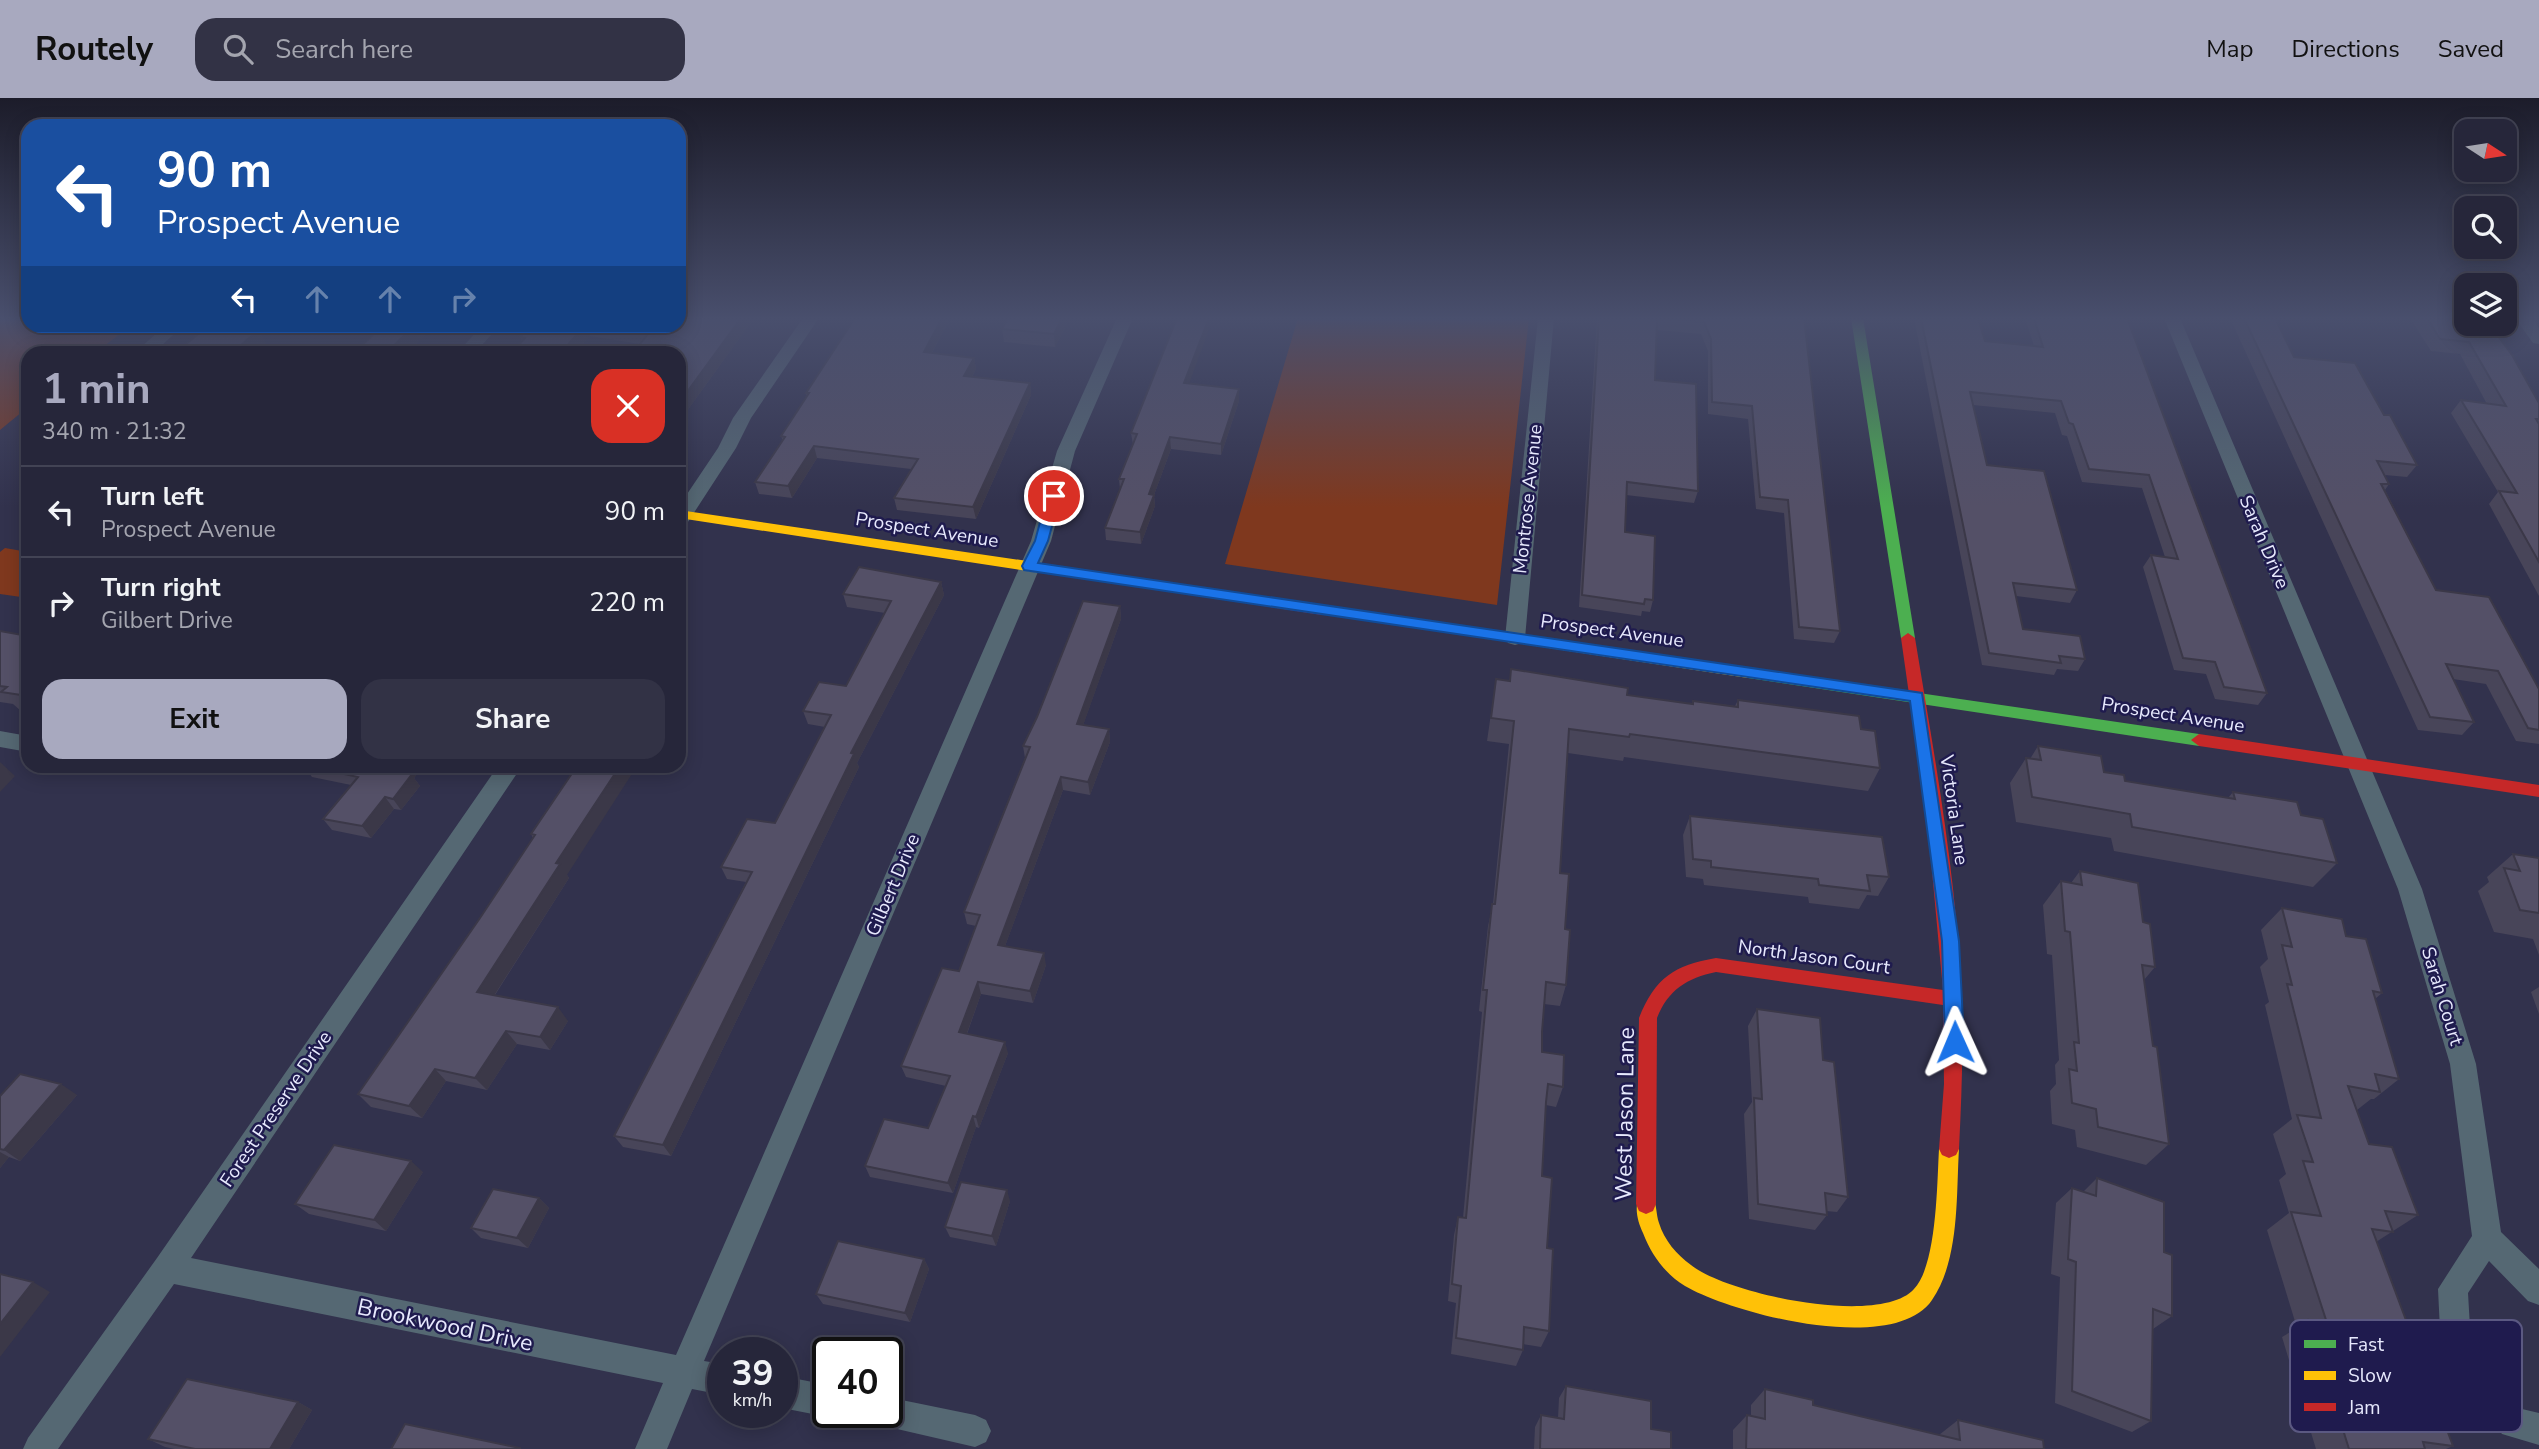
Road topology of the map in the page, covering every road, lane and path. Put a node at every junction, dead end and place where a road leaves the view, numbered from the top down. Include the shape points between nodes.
1 (767, 381) edge
2 (1097, 381) edge
3 (1540, 381) edge
4 (1867, 381) edge
5 (2198, 381) edge
6 (686, 508) edge
7 (686, 518) edge
8 (1029, 566) junction
9 (1515, 638) junction
10 (1917, 696) junction
11 (0, 739) edge
12 (21, 743) edge
13 (2359, 764) junction
14 (506, 773) edge
15 (2539, 791) edge
16 (1672, 978) joint
17 (1954, 999) junction
18 (2487, 1239) junction
19 (167, 1268) junction
20 (2539, 1290) edge
21 (1913, 1305) joint
22 (2454, 1320) edge
23 (683, 1373) junction
24 (707, 1377) edge
25 (903, 1416) edge
26 (975, 1431) dead end
27 (39, 1449) edge
28 (651, 1449) edge

1 - 6 street
2 - 8 street, Gilbert Drive via 1066,451 1041,541
3 - 9 street, Montrose Avenue
4 - 10 street, Victoria Lane
5 - 13 street, Sarah Drive
7 - 8 street, Prospect Avenue
8 - 9 street, Prospect Avenue
8 - 23 street, Gilbert Drive
9 - 10 street, Prospect Avenue
10 - 13 street, Prospect Avenue
10 - 17 street, Victoria Lane via 1951,941
11 - 12 street
13 - 15 street, Prospect Avenue
13 - 18 street, Sarah Court via 2410,889 2463,1064
14 - 19 street, Forest Preserve Drive
16 - 17 street, North Jason Court via 1690,968 1716,964
16 - 21 street, West Jason Lane via 1654,998 1648,1018 1646,1214 1663,1254 1703,1285 1737,1298 1853,1317 1886,1317
17 - 21 street, Victoria Lane via 1955,1065 1937,1259 1926,1293
18 - 20 street
18 - 22 street via 2453,1289
19 - 23 street, Brookwood Drive
19 - 27 street, Forest Preserve Drive
23 - 24 street, Brookwood Drive
23 - 28 street, Gilbert Drive
25 - 26 street

